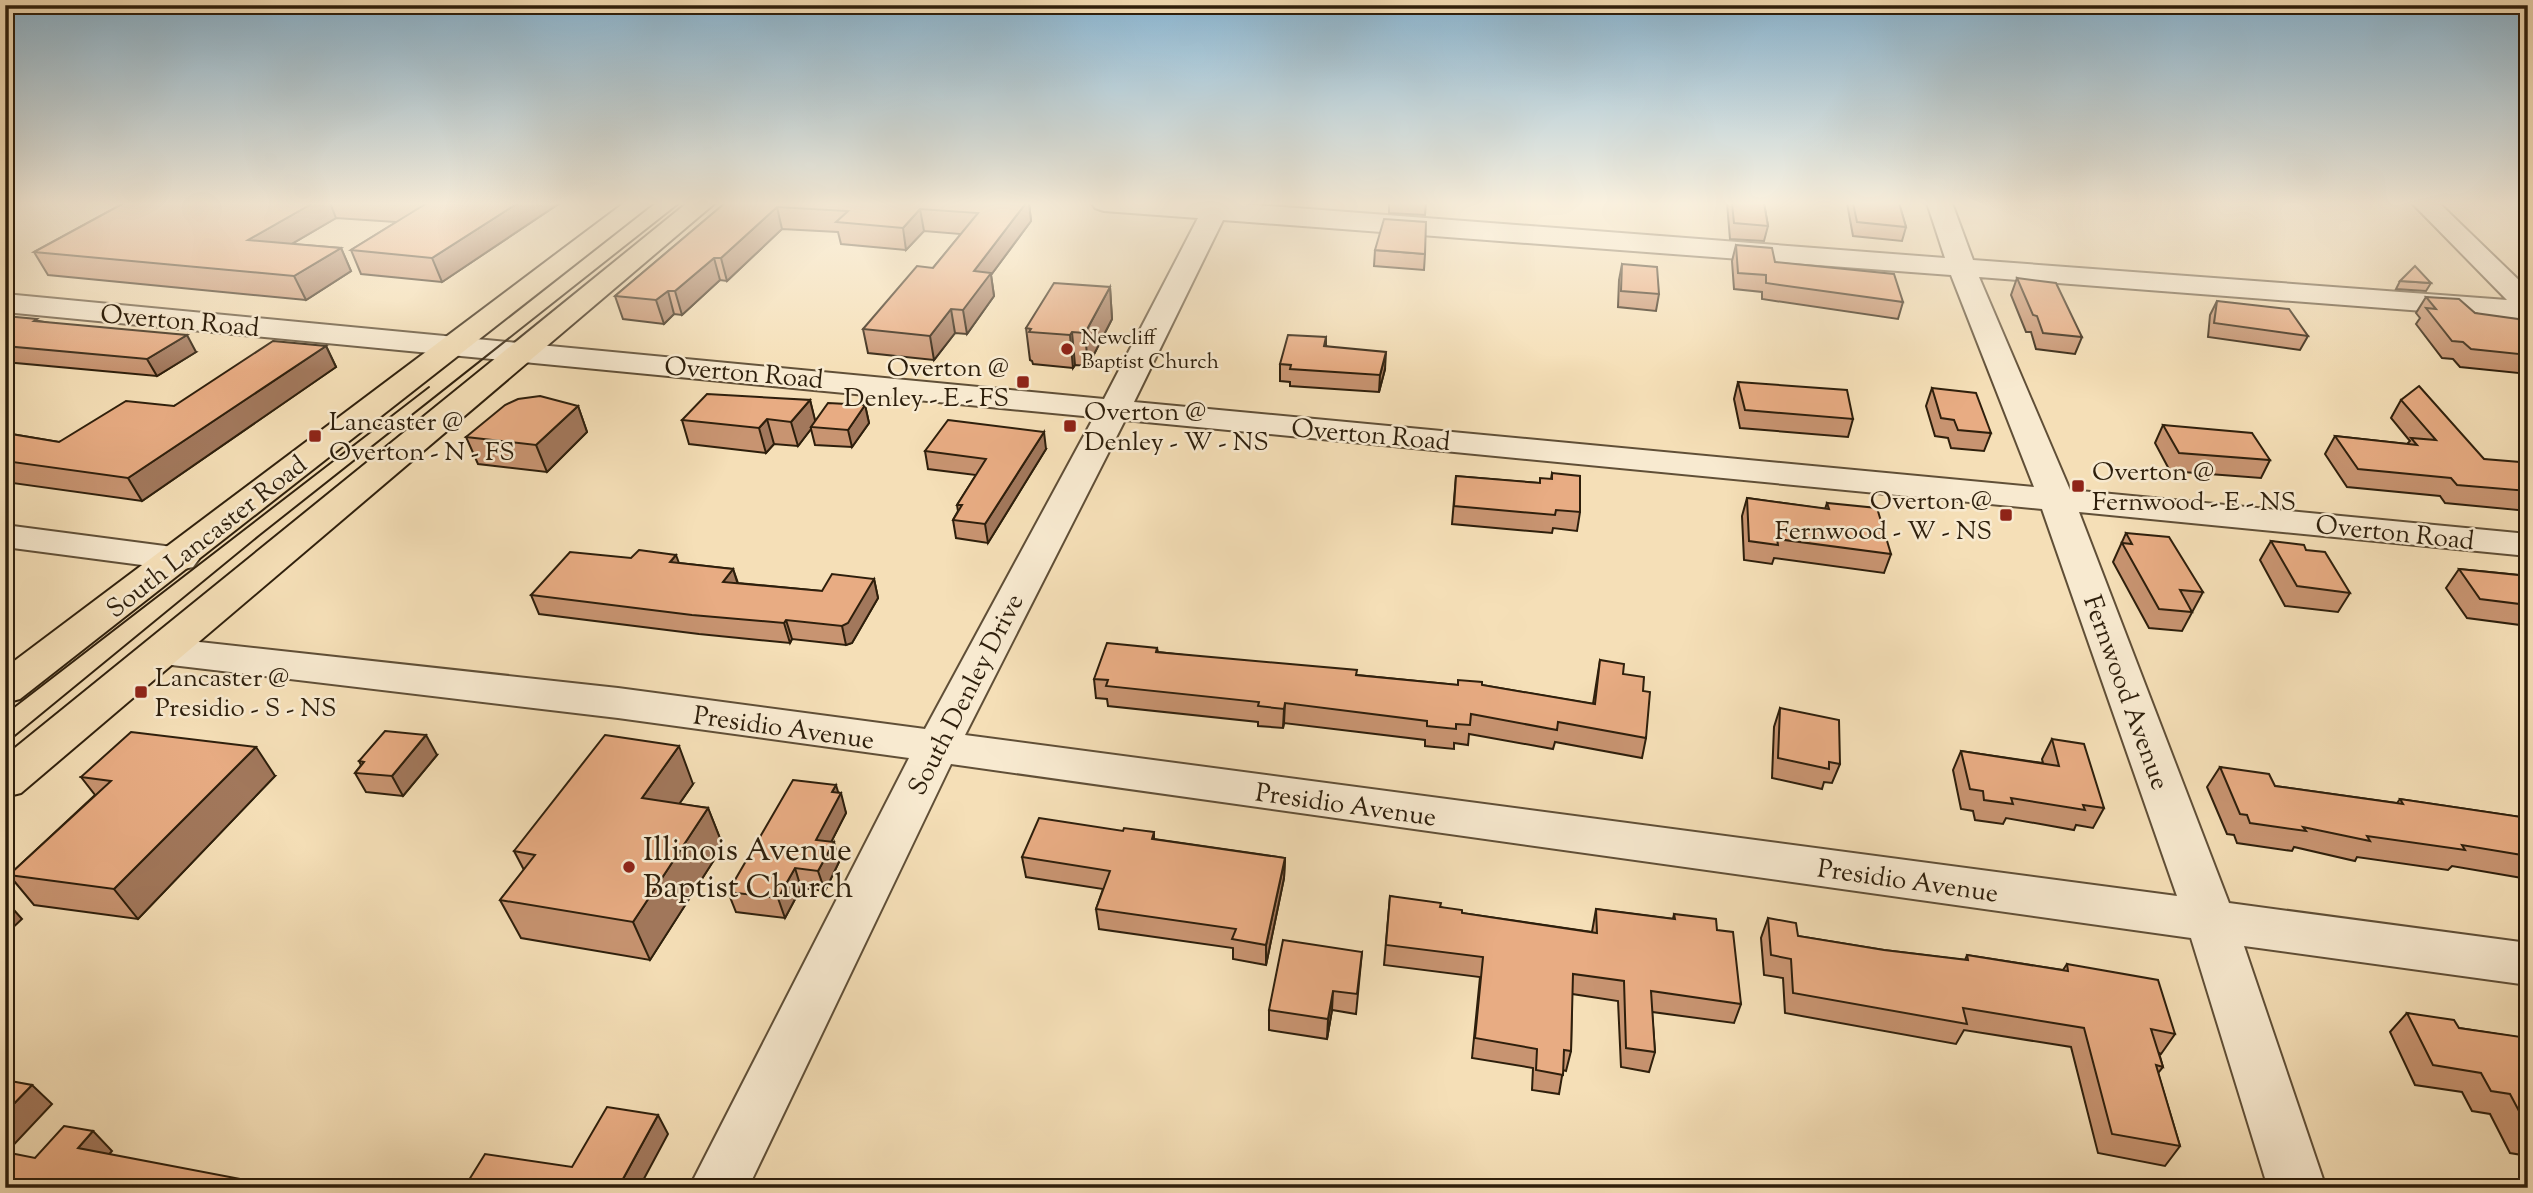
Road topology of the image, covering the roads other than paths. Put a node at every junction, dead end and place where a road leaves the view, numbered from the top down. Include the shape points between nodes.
1 (566, 259) edge
2 (634, 259) edge
3 (1190, 259) edge
4 (1848, 259) edge
5 (1959, 259) edge
6 (2480, 259) edge
7 (1962, 268) junction
8 (5, 303) edge
9 (2528, 307) edge
10 (451, 346) junction
11 (521, 351) junction
12 (1114, 410) junction
13 (2056, 499) junction
14 (5, 536) edge
15 (2528, 545) edge
16 (180, 559) junction
17 (163, 651) junction
18 (5, 689) edge
19 (936, 749) junction
20 (5, 781) edge
21 (2211, 921) junction
22 (2528, 964) edge
23 (718, 1188) edge
24 (2297, 1188) edge

1 - 10 main road, South Lancaster Road
2 - 11 main road
3 - 12 street, South Denley Drive
4 - 7 street
5 - 7 street, Fernwood Avenue
6 - 9 street
7 - 9 street
7 - 13 street, Fernwood Avenue
8 - 10 street, Overton Road
10 - 11 street, Overton Road
10 - 16 main road, South Lancaster Road
11 - 12 street, Overton Road
11 - 17 main road
12 - 13 street, Overton Road
12 - 19 street, South Denley Drive
13 - 15 street, Overton Road
13 - 21 street, Fernwood Avenue
14 - 16 street
16 - 18 main road, South Lancaster Road
17 - 19 street, Presidio Avenue via 618,703
17 - 20 main road
19 - 21 street, Presidio Avenue
19 - 23 street, South Denley Drive
21 - 22 street, Presidio Avenue
21 - 24 street, Fernwood Avenue

